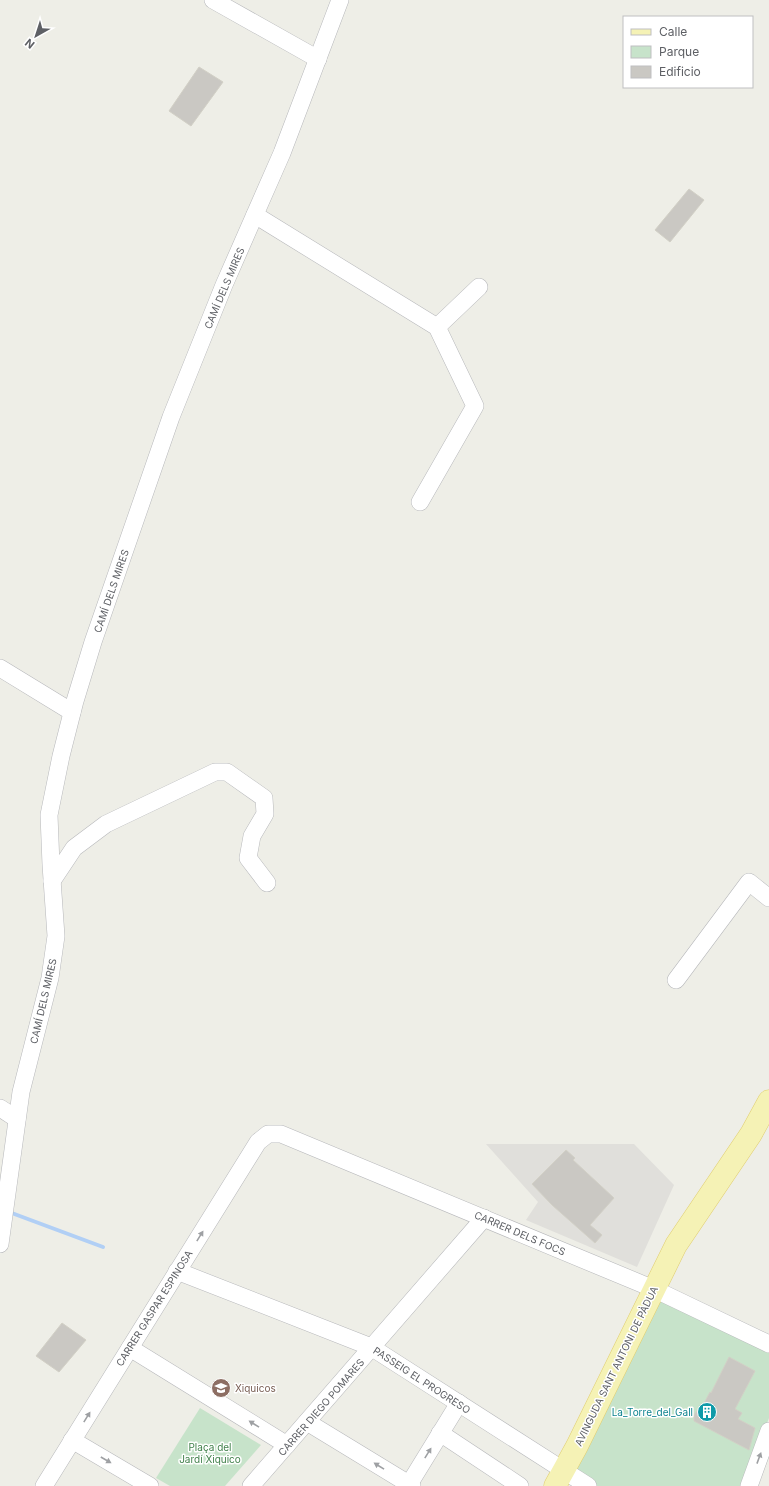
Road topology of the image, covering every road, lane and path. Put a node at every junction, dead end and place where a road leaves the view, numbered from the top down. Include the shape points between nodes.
1 (213, 0) edge
2 (340, 0) edge
3 (318, 60) junction
4 (255, 215) junction
5 (479, 287) dead end
6 (436, 327) junction
7 (420, 502) dead end
8 (0, 668) edge
9 (72, 712) junction
10 (52, 882) junction
11 (267, 883) dead end
12 (769, 898) edge
13 (676, 980) dead end
14 (769, 1101) edge
15 (0, 1108) edge
16 (17, 1119) junction
17 (268, 1134) joint
18 (484, 1218) junction
19 (0, 1244) edge
20 (177, 1271) junction
21 (654, 1289) junction
22 (769, 1344) edge
23 (371, 1347) junction
24 (130, 1348) junction
25 (459, 1403) junction
26 (307, 1422) junction
27 (769, 1431) edge
28 (440, 1433) junction
29 (72, 1440) junction
30 (287, 1444) junction
31 (559, 1478) edge
32 (515, 1484) edge
33 (410, 1485) edge
34 (44, 1486) edge
35 (150, 1486) edge
36 (250, 1486) edge
37 (588, 1486) edge
38 (749, 1486) edge

1 - 3 street
2 - 3 street, CAMÍ DELS MIRES
3 - 4 street, CAMÍ DELS MIRES
4 - 6 street
4 - 9 street, CAMÍ DELS MIRES via 171,417 93,642
5 - 6 street
6 - 7 street via 475,406
8 - 9 street
9 - 10 street, CAMÍ DELS MIRES via 49,815
10 - 11 street via 74,848 106,824 215,772 227,772 264,798 265,814 252,836 248,858
10 - 16 street, CAMÍ DELS MIRES via 56,936 50,978 21,1092
12 - 13 street via 749,882
14 - 21 main road, AVINGUDA SANT ANTONI DE PÀDUA via 751,1134 676,1245
15 - 16 street
16 - 19 street, CAMÍ DELS MIRES
17 - 18 street, CARRER DELS FOCS via 282,1134
20 -> 17 street, CARRER GASPAR ESPINOSA via 258,1142
18 - 21 street, CARRER DELS FOCS
18 - 23 street, CARRER DIEGO POMARES
20 - 23 street, PASSEIG EL PROGRESO
20 - 24 street, CARRER GASPAR ESPINOSA
21 - 22 street, CARRER DELS FOCS
21 - 31 main road, AVINGUDA SANT ANTONI DE PÀDUA
23 - 25 street, PASSEIG EL PROGRESO
23 - 26 street, CARRER DIEGO POMARES via 367,1355
29 -> 24 street, CARRER GASPAR ESPINOSA
30 -> 24 street
25 - 28 street
25 - 31 street, PASSEIG EL PROGRESO
26 - 30 street, CARRER DIEGO POMARES
33 -> 26 street
38 -> 27 street
28 - 32 street
33 -> 28 street
29 - 34 street, CARRER GASPAR ESPINOSA
29 -> 35 street
30 - 36 street, CARRER DIEGO POMARES
31 - 37 street, PASSEIG EL PROGRESO

